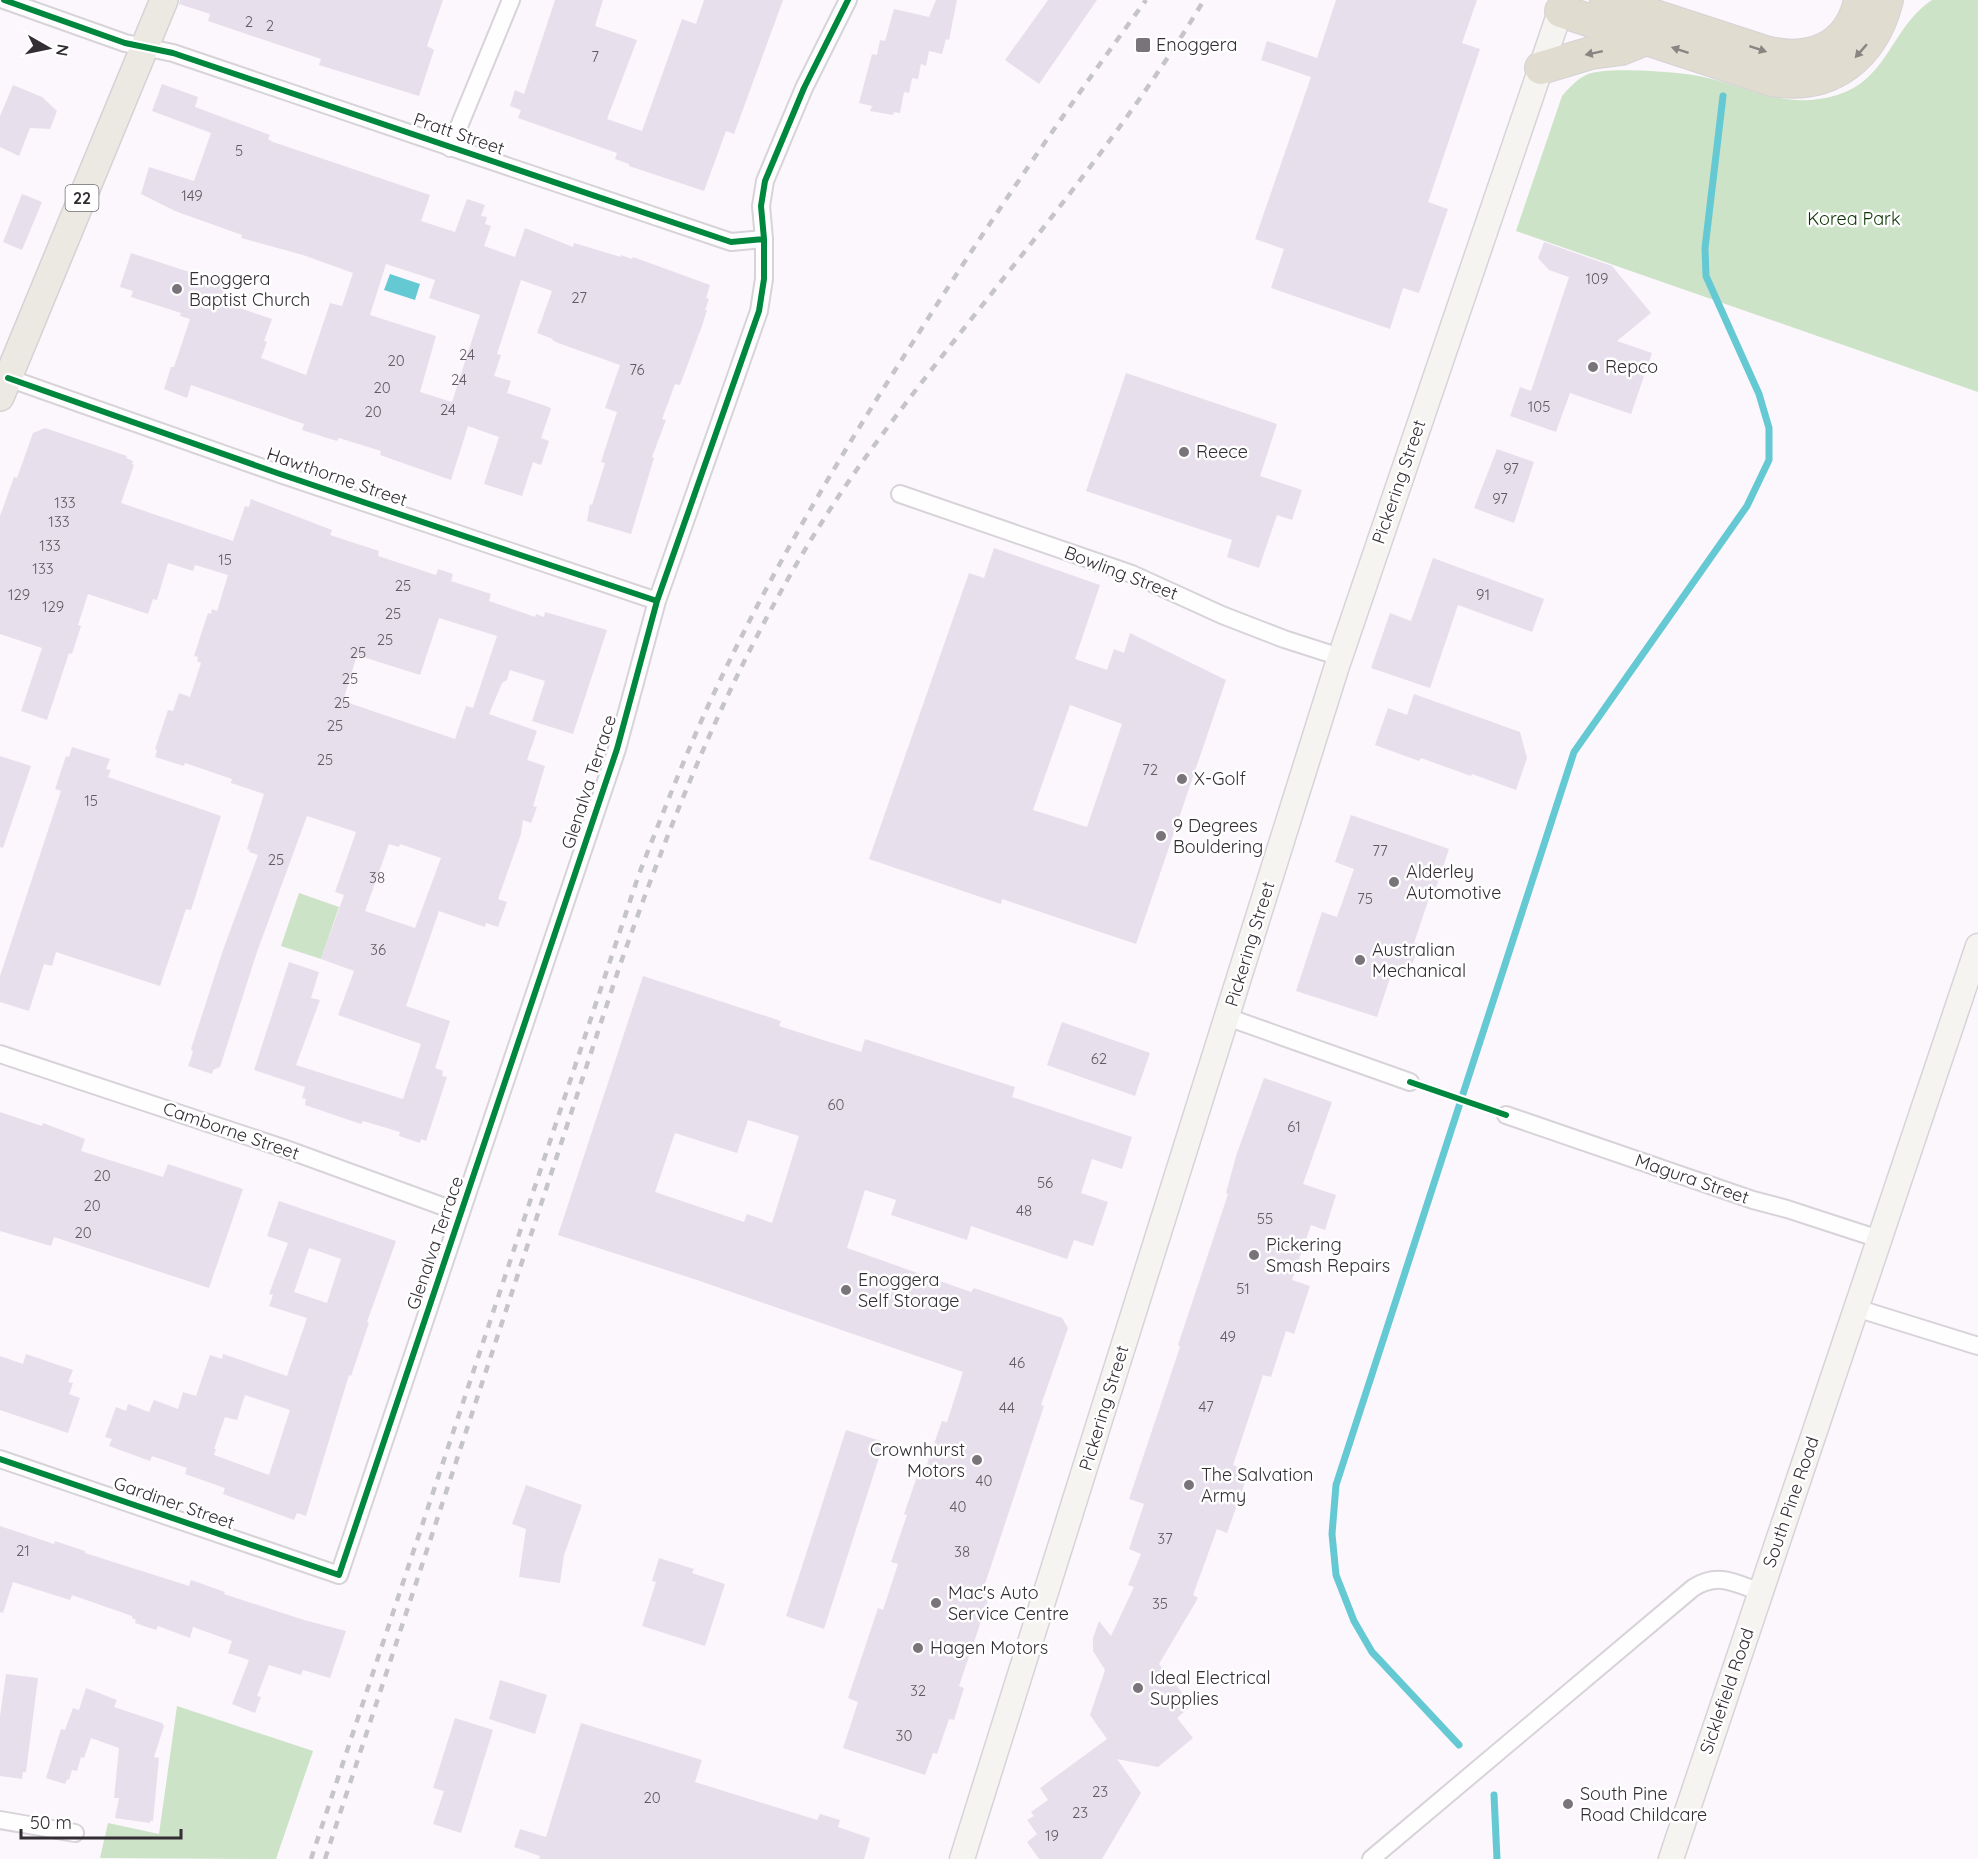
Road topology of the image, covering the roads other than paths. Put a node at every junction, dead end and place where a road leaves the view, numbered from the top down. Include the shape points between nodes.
1 (4, 0) edge
2 (164, 0) edge
3 (511, 0) edge
4 (848, 0) edge
5 (1606, 0) edge
6 (1860, 0) edge
7 (1887, 0) edge
8 (1562, 5) edge
9 (1642, 17) edge
10 (145, 46) junction
11 (1541, 68) junction
12 (450, 148) junction
13 (764, 239) junction
14 (4, 387) edge
15 (900, 495) dead end
16 (657, 601) junction
17 (1340, 657) junction
18 (1978, 946) edge
19 (1227, 1017) junction
20 (0, 1054) edge
21 (1410, 1082) dead end
22 (1506, 1115) dead end
23 (461, 1213) junction
24 (1879, 1239) junction
25 (1856, 1308) junction
26 (1978, 1346) edge
27 (0, 1459) edge
28 (339, 1575) joint
29 (1760, 1592) junction
30 (0, 1820) edge
31 (75, 1833) dead end
32 (962, 1859) edge
33 (1371, 1859) edge
34 (1671, 1859) edge

1 - 10 street, Pratt Street via 125,43
2 - 10 main road, 22
3 - 12 street
4 - 13 street, Glenalva Terrace via 804,88 765,181 761,206
5 - 9 highway
9 -> 6 highway via 1790,57 1805,56 1832,45 1843,35
7 -> 9 highway via 1878,25 1860,53 1846,66 1829,76 1790,83 1772,80
8 - 9 highway
8 - 11 main road, Pickering Street
9 -> 11 highway via 1621,49 1591,53
10 - 12 street, Pratt Street
10 - 14 main road, 22
11 - 17 main road, Pickering Street
12 - 13 street, Pratt Street via 731,242
13 - 16 street, Glenalva Terrace via 759,311
14 - 16 street, Hawthorne Street via 280,474
15 - 17 street, Bowling Street via 1132,574 1222,615
16 - 23 street, Glenalva Terrace via 617,749
17 - 19 main road, Pickering Street
18 - 24 main road, South Pine Road
19 - 21 street
19 - 32 main road, Pickering Street
20 - 23 street, Camborne Street via 283,1148
22 - 24 street, Magura Street
23 - 28 street, Glenalva Terrace
24 - 25 main road, South Pine Road
25 - 26 street
25 - 29 main road, South Pine Road
27 - 28 street, Gardiner Street
29 - 33 street, South Pine Road via 1720,1579 1694,1588
29 - 34 main road, Sicklefield Road
30 - 31 street

